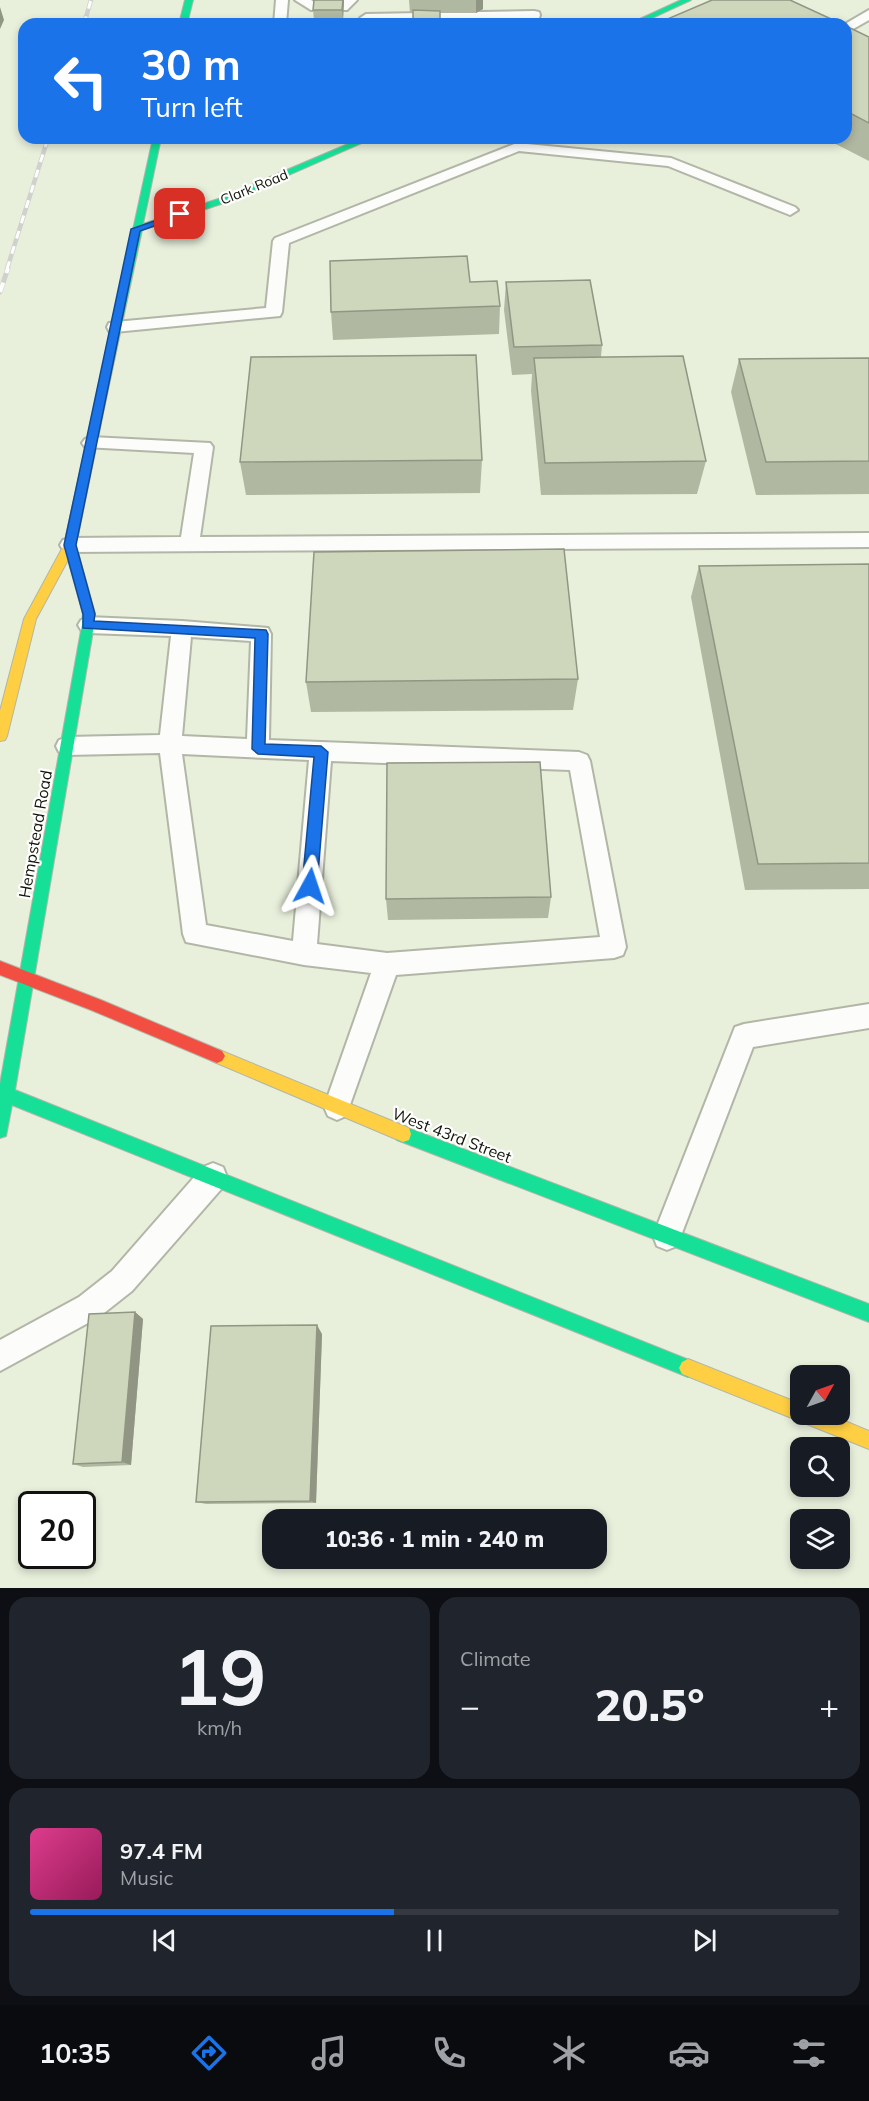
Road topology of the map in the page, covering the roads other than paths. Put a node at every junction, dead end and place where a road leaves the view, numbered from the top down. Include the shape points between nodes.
1 (189, 0) edge
2 (282, 0) edge
3 (301, 0) edge
4 (365, 0) edge
5 (531, 0) edge
6 (687, 0) edge
7 (315, 7) edge
8 (869, 14) edge
9 (184, 18) edge
10 (280, 18) edge
11 (366, 18) edge
12 (535, 18) edge
13 (646, 18) edge
14 (852, 26) edge
15 (852, 33) edge
16 (861, 37) edge
17 (156, 144) edge
18 (355, 144) edge
19 (790, 210) dead end
20 (136, 229) junction
21 (115, 327) junction
22 (91, 443) junction
23 (869, 540) edge
24 (70, 545) junction
25 (189, 545) junction
26 (88, 625) junction
27 (182, 629) junction
28 (0, 735) edge
29 (170, 744) junction
30 (67, 746) junction
31 (258, 749) junction
32 (321, 752) junction
33 (304, 954) junction
34 (387, 964) junction
35 (0, 968) edge
36 (27, 979) junction
37 (869, 1016) edge
38 (3, 1093) edge
39 (337, 1107) junction
40 (0, 1130) edge
41 (213, 1177) junction
42 (667, 1236) junction
43 (869, 1313) edge
44 (0, 1356) edge
45 (790, 1409) edge
46 (831, 1425) edge
47 (869, 1440) edge

1 - 9 main road
2 - 10 lane
3 - 7 lane
4 - 11 lane
5 - 12 lane
6 - 13 main road
8 - 14 lane
15 - 16 lane
17 - 20 main road, Hempstead Road
18 - 20 main road, Clark Road via 224,200
19 - 21 lane via 671,162 517,147 281,241 274,312
20 - 21 main road, Hempstead Road
21 - 22 main road, Hempstead Road
22 - 24 main road, Hempstead Road
22 - 25 lane via 204,447
23 - 25 lane
24 - 25 lane
24 - 26 main road, Hempstead Road via 89,614
24 - 28 main road, Hempstead Road via 30,619
26 - 27 lane
26 - 30 main road, Hempstead Road
27 - 29 lane
27 - 31 lane via 261,634
29 - 30 lane
29 - 31 lane
29 - 33 lane via 195,934
30 - 36 main road, Hempstead Road
31 - 32 lane
32 - 33 lane
32 - 34 lane via 579,761 614,947
33 - 34 lane
34 - 39 lane
35 - 36 main road, West 43rd Street
36 - 38 main road, Hempstead Road
36 - 39 main road, West 43rd Street
37 - 42 lane via 744,1036
38 - 40 main road, Hempstead Road
38 - 41 main road
39 - 42 main road, West 43rd Street
41 - 44 lane via 122,1281 89,1307
41 - 45 main road
42 - 43 main road, West 43rd Street
46 - 47 main road

